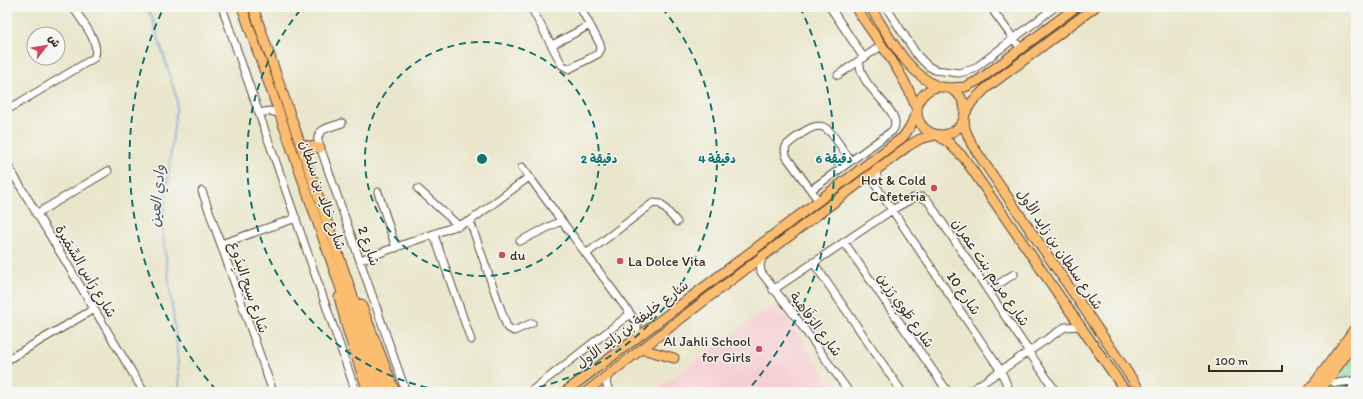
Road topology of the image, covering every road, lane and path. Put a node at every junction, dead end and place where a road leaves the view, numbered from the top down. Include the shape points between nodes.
1 (73, 7) edge
2 (222, 7) edge
3 (242, 7) edge
4 (253, 7) edge
5 (531, 7) edge
6 (580, 7) edge
7 (830, 7) edge
8 (855, 7) edge
9 (870, 7) edge
10 (1055, 7) edge
11 (1095, 7) edge
12 (888, 8) edge
13 (1073, 8) edge
14 (994, 12) dead end
15 (590, 26) junction
16 (1013, 39) junction
17 (552, 45) junction
18 (882, 46) junction
19 (1020, 49) junction
20 (862, 59) junction
21 (838, 75) dead end
22 (939, 87) junction
23 (949, 88) junction
24 (275, 100) junction
25 (7, 110) edge
26 (917, 110) junction
27 (261, 112) junction
28 (280, 114) junction
29 (964, 116) junction
30 (342, 124) dead end
31 (937, 135) junction
32 (302, 145) junction
33 (320, 148) junction
34 (851, 161) junction
35 (7, 164) edge
36 (522, 167) dead end
37 (108, 171) dead end
38 (877, 171) junction
39 (529, 177) junction
40 (861, 182) junction
41 (876, 186) junction
42 (418, 189) dead end
43 (811, 190) junction
44 (202, 191) dead end
45 (378, 192) dead end
46 (818, 200) junction
47 (892, 210) junction
48 (36, 214) junction
49 (296, 218) junction
50 (470, 221) junction
51 (561, 221) junction
52 (677, 222) dead end
53 (459, 226) junction
54 (434, 235) junction
55 (520, 241) dead end
56 (844, 242) junction
57 (221, 244) junction
58 (396, 248) junction
59 (586, 254) junction
60 (763, 256) junction
61 (360, 260) junction
62 (813, 262) junction
63 (748, 268) junction
64 (334, 272) junction
65 (761, 272) junction
66 (1014, 274) dead end
67 (349, 280) junction
68 (773, 290) junction
69 (988, 290) junction
70 (94, 309) junction
71 (1071, 311) junction
72 (630, 314) junction
73 (532, 323) dead end
74 (637, 323) junction
75 (1081, 326) junction
76 (651, 327) junction
77 (1065, 327) junction
78 (1356, 327) edge
79 (637, 337) junction
80 (471, 340) dead end
81 (1356, 341) edge
82 (642, 349) junction
83 (1028, 351) junction
84 (674, 358) dead end
85 (7, 360) edge
86 (1001, 371) junction
87 (608, 375) junction
88 (1329, 380) junction
89 (590, 389) edge
90 (608, 391) edge
91 (144, 392) edge
92 (272, 392) edge
93 (356, 392) edge
94 (368, 392) edge
95 (377, 392) edge
96 (386, 392) edge
97 (395, 392) edge
98 (406, 392) edge
99 (530, 392) edge
100 (565, 392) edge
101 (849, 392) edge
102 (902, 392) edge
103 (948, 392) edge
104 (969, 392) edge
105 (1010, 392) edge
106 (1056, 392) edge
107 (1126, 392) edge
108 (1141, 392) edge
109 (1308, 392) edge
110 (1319, 392) edge
111 (1348, 392) edge

1 - 25 street via 95,43 94,58
2 - 27 street
3 - 24 main road, شارع خالِد بن سلطان
4 - 32 main road, شارع خالِد بن سلطان
5 - 17 street
6 - 15 street
7 - 20 street
8 - 18 main road
9 - 22 main road via 911,68
10 - 16 street
11 - 29 main road via 985,89
12 - 16 street via 920,60 935,70 958,73 970,71
13 - 19 main road
14 - 16 street
15 - 17 street
15 - 17 street via 600,51 573,68 567,69 562,65
16 - 19 street
18 - 20 street
18 - 26 main road via 906,82
19 - 23 main road via 975,83 960,88
20 - 21 street
20 - 34 street via 862,76 893,115 896,125 892,131
22 - 23 main road
22 - 26 main road via 922,96
23 - 29 main road via 962,99
24 - 27 street
24 - 28 main road, شارع خالِد بن سلطان
26 - 31 main road via 923,127
26 - 46 main road, شارع خليفة بن زايد الأول via 903,137
27 - 28 street
27 - 49 street
28 - 64 main road, شارع خالِد بن سلطان
29 - 31 main road via 961,124 953,132
29 - 108 main road, شارع سلطان بن زايد الأول via 965,129 972,145
30 - 33 street via 320,132
31 - 38 main road, شارع خليفة بن زايد الأول via 915,142
31 - 71 main road, شارع سلطان بن زايد الأول via 955,147 964,158
32 - 33 main road
32 - 67 main road, شارع خالِد بن سلطان
33 - 61 street, شارع 2
34 - 43 street
34 - 43 street via 829,130 821,125 814,126 788,144 785,149 786,156
35 - 48 street, شارع رَأس السِّمَيرة
36 - 39 street
37 - 48 street
38 - 40 main road, شارع خليفة بن زايد الأول
38 - 41 street
39 - 50 street
39 - 51 street
40 - 41 street via 869,182
40 - 60 main road, شارع خليفة بن زايد الأول
41 - 47 street
42 - 53 street
43 - 46 street
44 - 57 street, شارع سِيح البِدُوع
45 - 58 street
46 - 76 main road, شارع خليفة بن زايد الأول
47 - 56 street, شارع مريم بنت عمران
47 - 69 street, شارع مريم بنت عمران via 915,197 926,199
47 - 86 street, شارع 10
48 - 70 street, شارع رَأس السِّمَيرة
49 - 57 street
49 - 93 street
50 - 53 street
50 - 73 street via 507,327 514,331
51 - 55 street
51 - 59 street
52 - 59 street via 663,205 653,203
53 - 54 street
54 - 58 street
54 - 80 street
56 - 62 street, شارع مريم بنت عمران
56 - 103 street, شارع طَوِي رَزِين
57 - 92 street, شارع سِيح البِدُوع
58 - 61 street
59 - 72 street
60 - 63 main road, شارع خليفة بن زايد الأول
60 - 65 street
61 - 98 street, شارع 2
62 - 68 street, شارع مريم بنت عمران
62 - 102 street
63 - 65 street
63 - 82 main road, شارع خليفة بن زايد الأول
64 - 94 main road via 342,312
64 - 95 main road, شارع خالِد بن سلطان
65 - 68 street, شارع الرَفَاهِية
66 - 69 street
67 - 96 main road, شارع خالِد بن سلطان
67 - 97 main road via 371,326
68 - 101 street, شارع الرَفَاهِية via 795,316
69 - 83 street, شارع مريم بنت عمران
70 - 85 street
70 - 91 street, شارع رَأس السِّمَيرة
71 - 75 main road, شارع سلطان بن زايد الأول
71 - 77 street
72 - 74 street
72 - 99 street
74 - 76 street
74 - 79 street
75 - 77 street
75 - 107 main road, شارع سلطان بن زايد الأول
76 - 79 main road, شارع خليفة بن زايد الأول
77 - 83 street
78 - 109 main road
79 - 100 main road, شارع خليفة بن زايد الأول
81 - 88 main road
82 - 84 main road
82 - 87 main road, شارع خليفة بن زايد الأول
83 - 86 street
83 - 106 street, شارع مريم بنت عمران
86 - 104 street
86 - 105 street, شارع 10
87 - 89 main road, شارع خليفة بن زايد الأول
87 - 90 street
88 - 110 main road
88 - 111 street via 1336,383 1352,381 1353,388
89 - 90 street via 600,386

